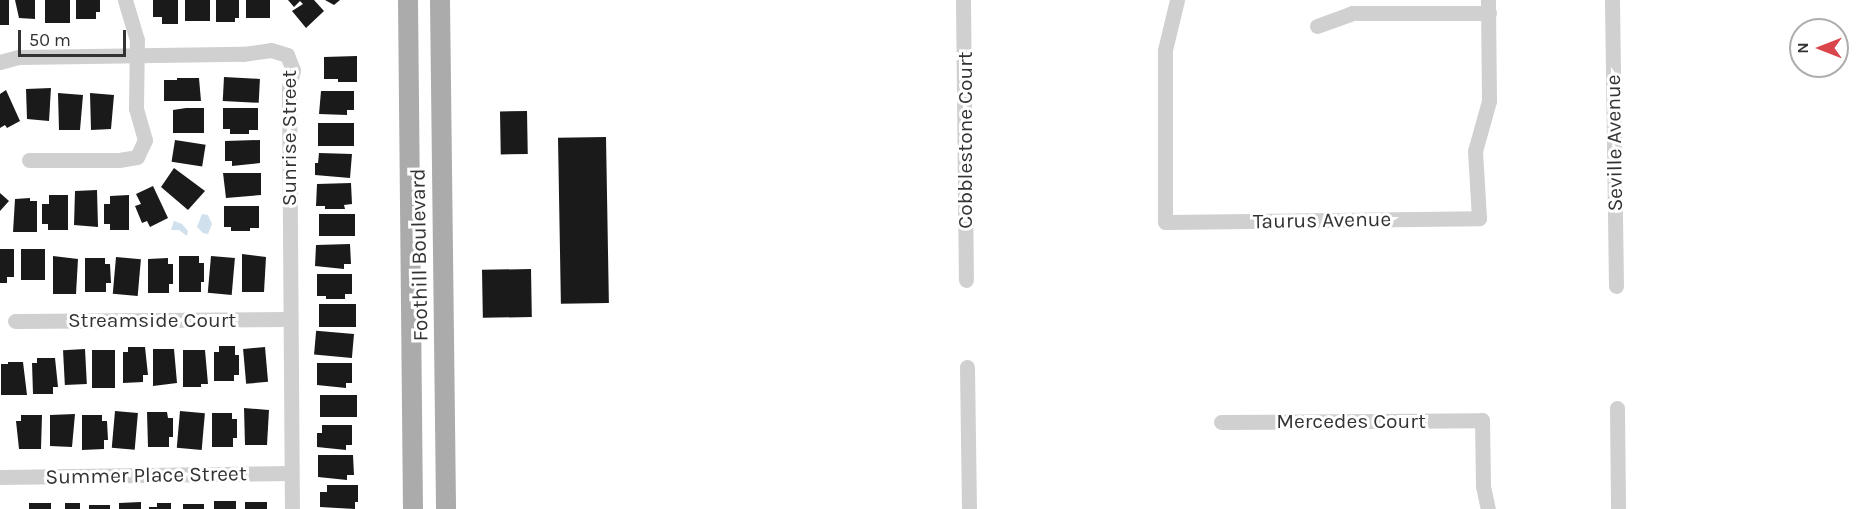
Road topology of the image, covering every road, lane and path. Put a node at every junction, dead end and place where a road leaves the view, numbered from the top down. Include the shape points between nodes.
1 (125, 0) edge
2 (408, 0) edge
3 (440, 0) edge
4 (963, 0) edge
5 (1177, 0) edge
6 (1612, 0) edge
7 (1489, 6) edge
8 (1317, 26) dead end
9 (137, 56) junction
10 (0, 62) edge
11 (29, 160) dead end
12 (966, 280) dead end
13 (1616, 286) dead end
14 (290, 319) junction
15 (15, 321) dead end
16 (968, 367) dead end
17 (1617, 408) dead end
18 (1221, 422) dead end
19 (291, 473) junction
20 (0, 477) edge
21 (292, 509) edge
22 (413, 509) edge
23 (446, 509) edge
24 (969, 509) edge
25 (1488, 509) edge
26 (1618, 509) edge

1 - 9 street via 137,40
2 - 22 main road, Foothill Boulevard
3 - 23 main road, Foothill Boulevard
4 - 12 street, Cobblestone Court
5 - 7 street, Taurus Avenue via 1165,50 1165,222 1479,218 1475,151 1489,101
6 - 13 street, Seville Avenue
7 - 8 street via 1352,13
9 - 10 street, Sunrise Street via 19,57
9 - 11 street via 136,108 145,140 137,157
9 - 14 street, Sunrise Street via 271,50 287,56 293,70 289,88
14 - 15 street, Streamside Court
14 - 19 street, Sunrise Street
16 - 24 street
17 - 26 street
18 - 25 street, Mercedes Court via 1482,420 1483,486
19 - 20 street, Summer Place Street
19 - 21 street, Sunrise Street

